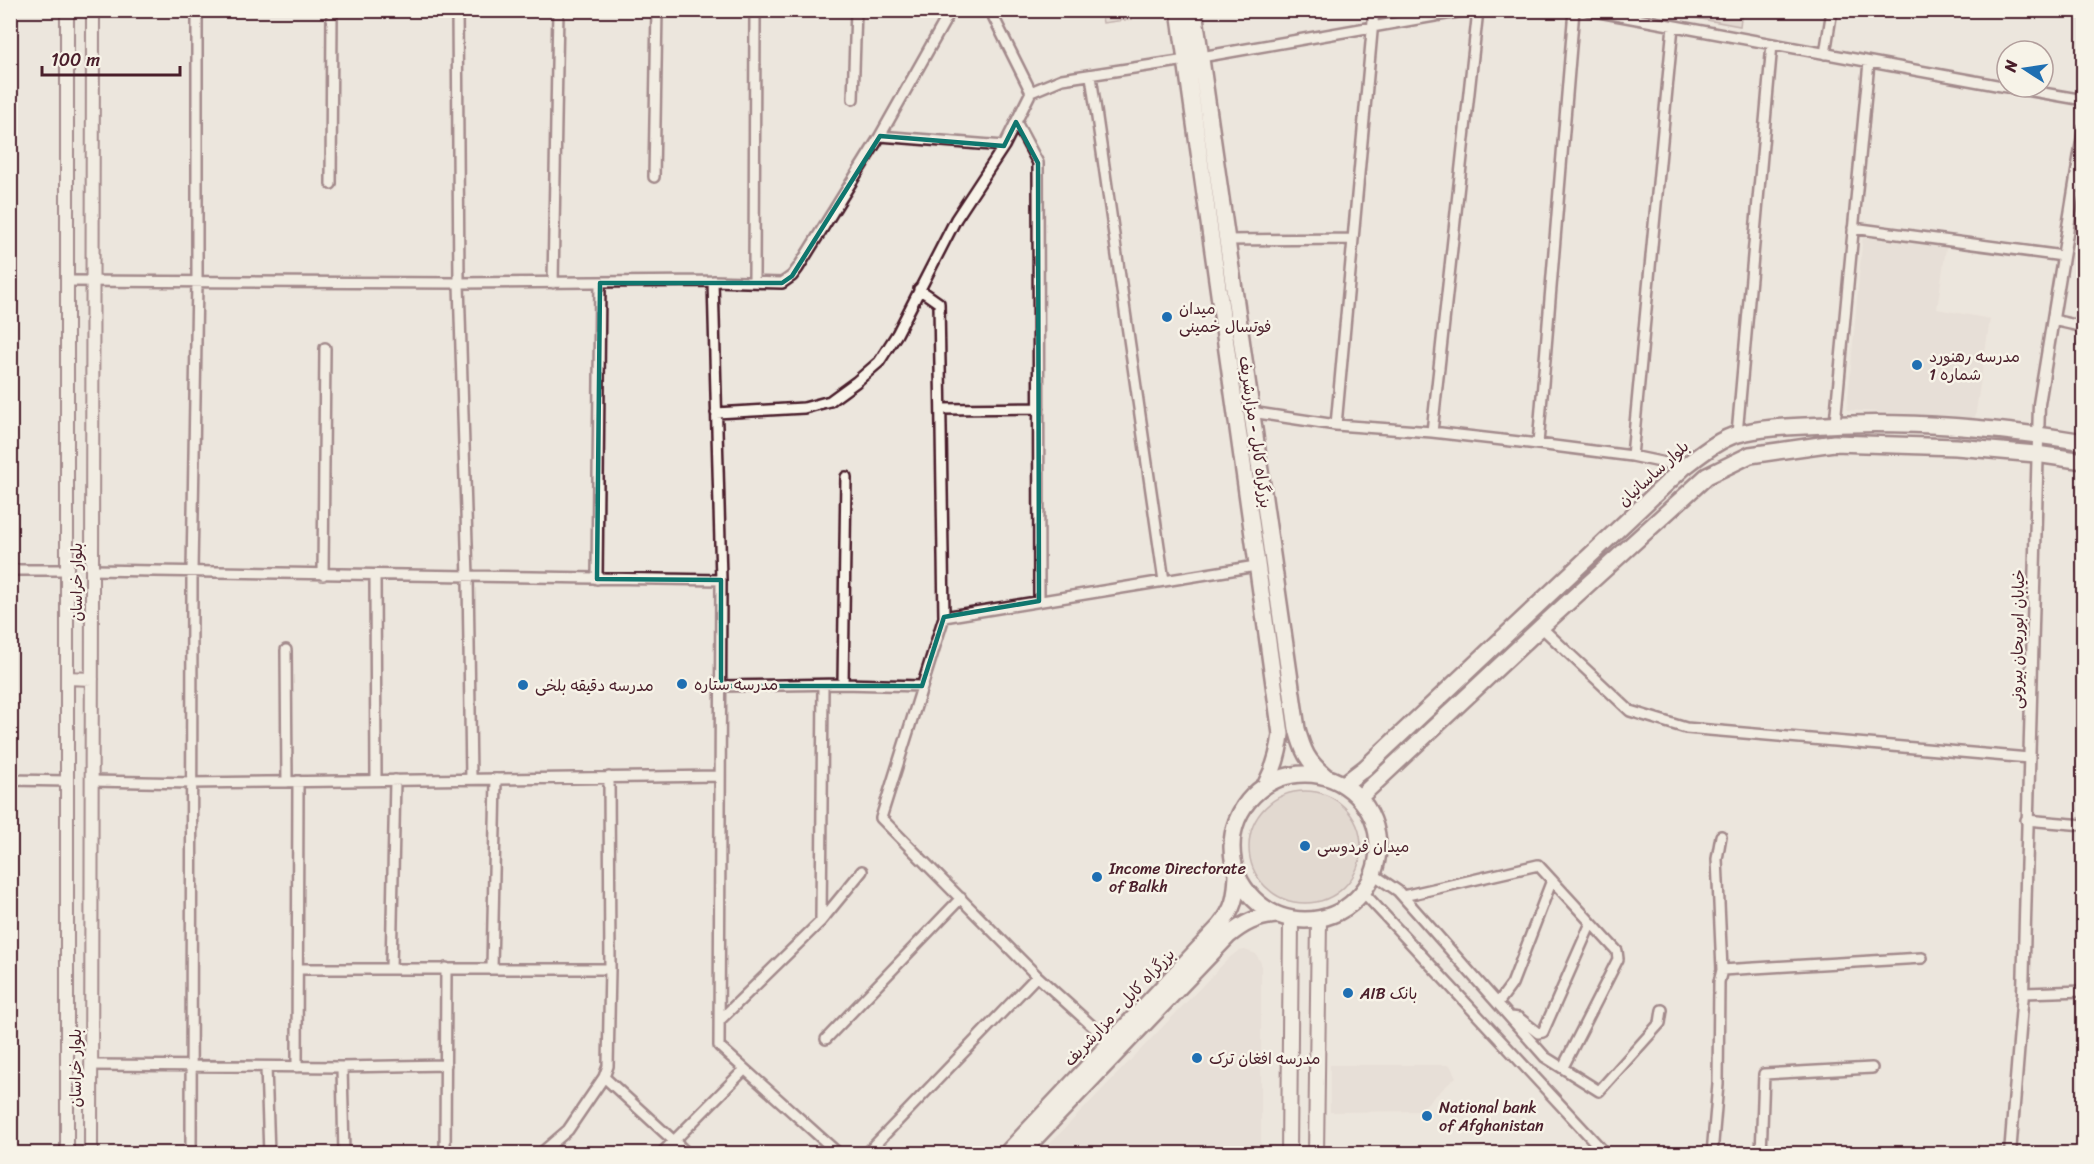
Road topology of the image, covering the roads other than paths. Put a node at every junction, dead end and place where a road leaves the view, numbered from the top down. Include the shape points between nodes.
1 (67, 10) edge
2 (93, 10) edge
3 (197, 10) edge
4 (332, 10) edge
5 (457, 10) edge
6 (558, 10) edge
7 (657, 10) edge
8 (755, 10) edge
9 (856, 10) edge
10 (951, 10) edge
11 (990, 10) edge
12 (1179, 10) edge
13 (1194, 10) edge
14 (1374, 10) edge
15 (1469, 10) edge
16 (1478, 10) edge
17 (1574, 10) edge
18 (1588, 10) edge
19 (1832, 10) edge
20 (1673, 26) junction
21 (1372, 28) junction
22 (1772, 44) junction
23 (1826, 54) junction
24 (1193, 58) junction
25 (1869, 62) junction
26 (1091, 75) junction
27 (1995, 85) edge
28 (1031, 92) junction
29 (2055, 95) edge
30 (853, 99) dead end
31 (2084, 100) edge
32 (1016, 122) junction
33 (2084, 129) edge
34 (880, 136) junction
35 (1004, 146) junction
36 (654, 177) dead end
37 (331, 184) dead end
38 (1853, 228) junction
39 (1353, 239) junction
40 (1227, 240) junction
41 (2063, 256) junction
42 (67, 281) junction
43 (93, 281) junction
44 (713, 281) junction
45 (196, 282) junction
46 (754, 282) junction
47 (459, 283) junction
48 (553, 283) junction
49 (600, 283) junction
50 (919, 289) junction
51 (2053, 320) junction
52 (2084, 327) edge
53 (325, 348) dead end
54 (1039, 408) junction
55 (941, 409) junction
56 (1251, 412) junction
57 (716, 413) junction
58 (1835, 423) junction
59 (1336, 425) junction
60 (1432, 432) junction
61 (1737, 434) junction
62 (2037, 434) junction
63 (2084, 442) edge
64 (1538, 444) junction
65 (2036, 454) junction
66 (1632, 456) junction
67 (2084, 461) edge
68 (1684, 467) junction
69 (846, 477) dead end
70 (1256, 566) junction
71 (10, 570) edge
72 (67, 570) junction
73 (92, 570) junction
74 (192, 571) junction
75 (323, 575) junction
76 (375, 576) junction
77 (468, 577) junction
78 (597, 579) junction
79 (721, 580) junction
80 (1164, 581) junction
81 (1039, 601) junction
82 (944, 617) junction
83 (1541, 627) junction
84 (286, 650) dead end
85 (67, 678) junction
86 (92, 679) junction
87 (843, 684) junction
88 (721, 686) junction
89 (824, 686) junction
90 (922, 686) junction
91 (2029, 758) junction
92 (720, 776) junction
93 (1325, 776) junction
94 (609, 777) junction
95 (471, 779) junction
96 (496, 779) junction
97 (10, 780) edge
98 (376, 780) junction
99 (395, 780) junction
100 (67, 781) junction
101 (92, 781) junction
102 (287, 782) junction
103 (298, 782) junction
104 (192, 783) junction
105 (1266, 784) junction
106 (1344, 784) junction
107 (1360, 797) junction
108 (2026, 820) junction
109 (2084, 825) edge
110 (1721, 836) dead end
111 (862, 871) dead end
112 (1373, 874) junction
113 (1237, 875) junction
114 (1552, 880) junction
115 (1363, 892) junction
116 (1403, 896) junction
117 (961, 898) junction
118 (1276, 915) junction
119 (1319, 919) junction
120 (1292, 920) junction
121 (821, 921) junction
122 (1591, 923) junction
123 (1922, 958) dead end
124 (391, 968) junction
125 (446, 968) junction
126 (492, 968) junction
127 (298, 969) junction
128 (610, 969) junction
129 (1722, 970) junction
130 (1037, 976) junction
131 (1175, 983) junction
132 (2084, 991) edge
133 (2023, 993) junction
134 (1498, 1003) junction
135 (1662, 1010) dead end
136 (1511, 1017) junction
137 (719, 1022) junction
138 (826, 1039) dead end
139 (1111, 1042) junction
140 (91, 1065) junction
141 (446, 1065) junction
142 (191, 1066) junction
143 (297, 1066) junction
144 (266, 1067) junction
145 (342, 1067) junction
146 (1563, 1067) junction
147 (1872, 1068) dead end
148 (744, 1070) junction
149 (603, 1077) junction
150 (675, 1141) junction
151 (67, 1154) edge
152 (91, 1154) edge
153 (191, 1154) edge
154 (269, 1154) edge
155 (344, 1154) edge
156 (445, 1154) edge
157 (540, 1154) edge
158 (661, 1154) edge
159 (688, 1154) edge
160 (839, 1154) edge
161 (866, 1154) edge
162 (1006, 1154) edge
163 (1020, 1154) edge
164 (1289, 1154) edge
165 (1316, 1154) edge
166 (1606, 1154) edge
167 (1712, 1154) edge
168 (1761, 1154) edge
169 (2010, 1154) edge

1 - 42 main road, بلوار خراسان
2 - 43 main road, بلوار خراسان
3 - 45 street
4 - 37 street
5 - 47 street
6 - 48 street
7 - 36 street
8 - 46 street
9 - 30 street
10 - 34 street
11 - 28 street
12 - 24 highway, بزرگراه کابل - مزارشریف
13 - 24 highway, بزرگراه کابل - مزارشریف
14 - 21 street
15 - 21 street
16 - 60 street
17 - 64 street
18 - 20 street
19 - 23 street
20 - 22 street
20 - 66 street
21 - 24 street
21 - 39 street
22 - 23 street
22 - 61 street
23 - 25 street
24 - 26 street
24 - 40 highway, بزرگراه کابل - مزارشریف
24 - 70 highway, بزرگراه کابل - مزارشریف
25 - 27 street
25 - 38 street
26 - 28 street via 1062,79
26 - 80 street
28 - 32 street
29 - 31 street
32 - 35 street
32 - 54 street via 1038,163
33 - 41 street, خیابان ابوریحان بیرونی
34 - 35 street
34 - 46 street via 792,276 782,283
35 - 50 street via 956,219
38 - 41 street
38 - 58 street
39 - 40 street
39 - 59 street
40 - 56 highway, بزرگراه کابل - مزارشریف
41 - 51 street, خیابان ابوریحان بیرونی
42 - 43 street
42 - 72 main road, بلوار خراسان
43 - 45 street
43 - 73 main road, بلوار خراسان
44 - 46 street
44 - 49 street
44 - 57 street
45 - 47 street
45 - 74 street
47 - 48 street
47 - 77 street
48 - 49 street
49 - 78 street
50 - 55 street via 939,303
50 - 57 street via 879,362 830,401 804,408
51 - 52 street
51 - 62 street, خیابان ابوریحان بیرونی
53 - 75 street
54 - 55 street
54 - 81 street
55 - 82 street
56 - 59 street
56 - 93 highway, بزرگراه کابل - مزارشریف via 1297,729 1311,765
57 - 79 street
58 - 61 highway, بلوار ساسانیان
58 - 62 highway, بلوار ساسانیان via 1913,424
59 - 60 street
60 - 64 street
61 - 68 highway, بلوار ساسانیان
62 - 63 highway, بلوار ساسانیان
62 - 65 street, خیابان ابوریحان بیرونی
64 - 66 street
65 - 67 highway
65 - 83 highway via 1834,443 1750,455 1707,476
65 - 91 street, خیابان ابوریحان بیرونی
66 - 68 street
68 - 106 highway, بلوار ساسانیان
69 - 87 street
70 - 80 street
70 - 105 highway, بزرگراه کابل - مزارشریف via 1281,734 1277,759
71 - 72 street
72 - 85 main road, بلوار خراسان
73 - 74 street
73 - 86 main road, بلوار خراسان
74 - 75 street
74 - 104 street
75 - 76 street
76 - 77 street
76 - 98 street
77 - 78 street
77 - 95 street
78 - 79 street
79 - 88 street
80 - 81 street
81 - 82 street
82 - 90 street
83 - 91 street via 1630,711 1686,728
83 - 107 highway
84 - 102 street
85 - 86 main road
85 - 100 main road, بلوار خراسان
86 - 101 main road, بلوار خراسان
87 - 89 street
87 - 90 street
88 - 89 street
88 - 92 street
89 - 121 street
90 - 117 street via 881,818
91 - 108 street, خیابان ابوریحان بیرونی
92 - 94 street
92 - 137 street
93 - 105 highway via 1295,774
93 - 106 highway
94 - 96 street
94 - 128 street
95 - 96 street
95 - 99 street
96 - 126 street
97 - 100 street
98 - 99 street
98 - 103 street
99 - 124 street
100 - 151 main road, بلوار خراسان
101 - 104 street
101 - 140 main road, بلوار خراسان
102 - 103 street
102 - 104 street
103 - 127 street
104 - 142 street
105 - 113 highway via 1250,797 1232,834
106 - 107 highway
107 - 112 highway via 1376,825 1378,858
108 - 109 street
108 - 133 street, خیابان ابوریحان بیرونی
110 - 129 street via 1718,859
111 - 121 street
112 - 115 highway
112 - 116 street
113 - 118 highway via 1246,892
113 - 131 highway, بزرگراه کابل - مزارشریف via 1230,914
114 - 116 street via 1538,865
114 - 122 street
114 - 134 street via 1512,984
115 - 119 highway via 1344,909
115 - 166 street
116 - 134 street
117 - 130 street
117 - 138 street
118 - 120 highway
118 - 131 highway, بزرگراه کابل - مزارشریف via 1243,923
119 - 120 highway
119 - 165 main road
120 - 164 main road
121 - 137 street
122 - 136 street via 1543,1032 1538,1033 1519,1018
122 - 146 street via 1617,951 1618,959
123 - 129 street
124 - 125 street
124 - 127 street
125 - 126 street
125 - 141 street
126 - 128 street
127 - 143 street
128 - 149 street via 608,1066
129 - 167 street
130 - 139 street
130 - 161 street
131 - 139 highway, بزرگراه کابل - مزارشریف
131 - 163 highway, بزرگراه کابل - مزارشریف
132 - 133 street
133 - 169 street, خیابان ابوریحان بیرونی
134 - 136 street
135 - 146 street via 1660,1023 1599,1091
136 - 146 street via 1545,1057
137 - 148 street via 719,1046
139 - 162 highway, بزرگراه کابل - مزارشریف
140 - 142 street
140 - 152 main road, بلوار خراسان
141 - 145 street
141 - 156 street
142 - 144 street
142 - 153 street
143 - 144 street
143 - 145 street
144 - 154 street
145 - 155 street
147 - 168 street via 1764,1074
148 - 150 street
148 - 160 street
149 - 150 street
149 - 157 street via 568,1130
150 - 158 street
150 - 159 street

